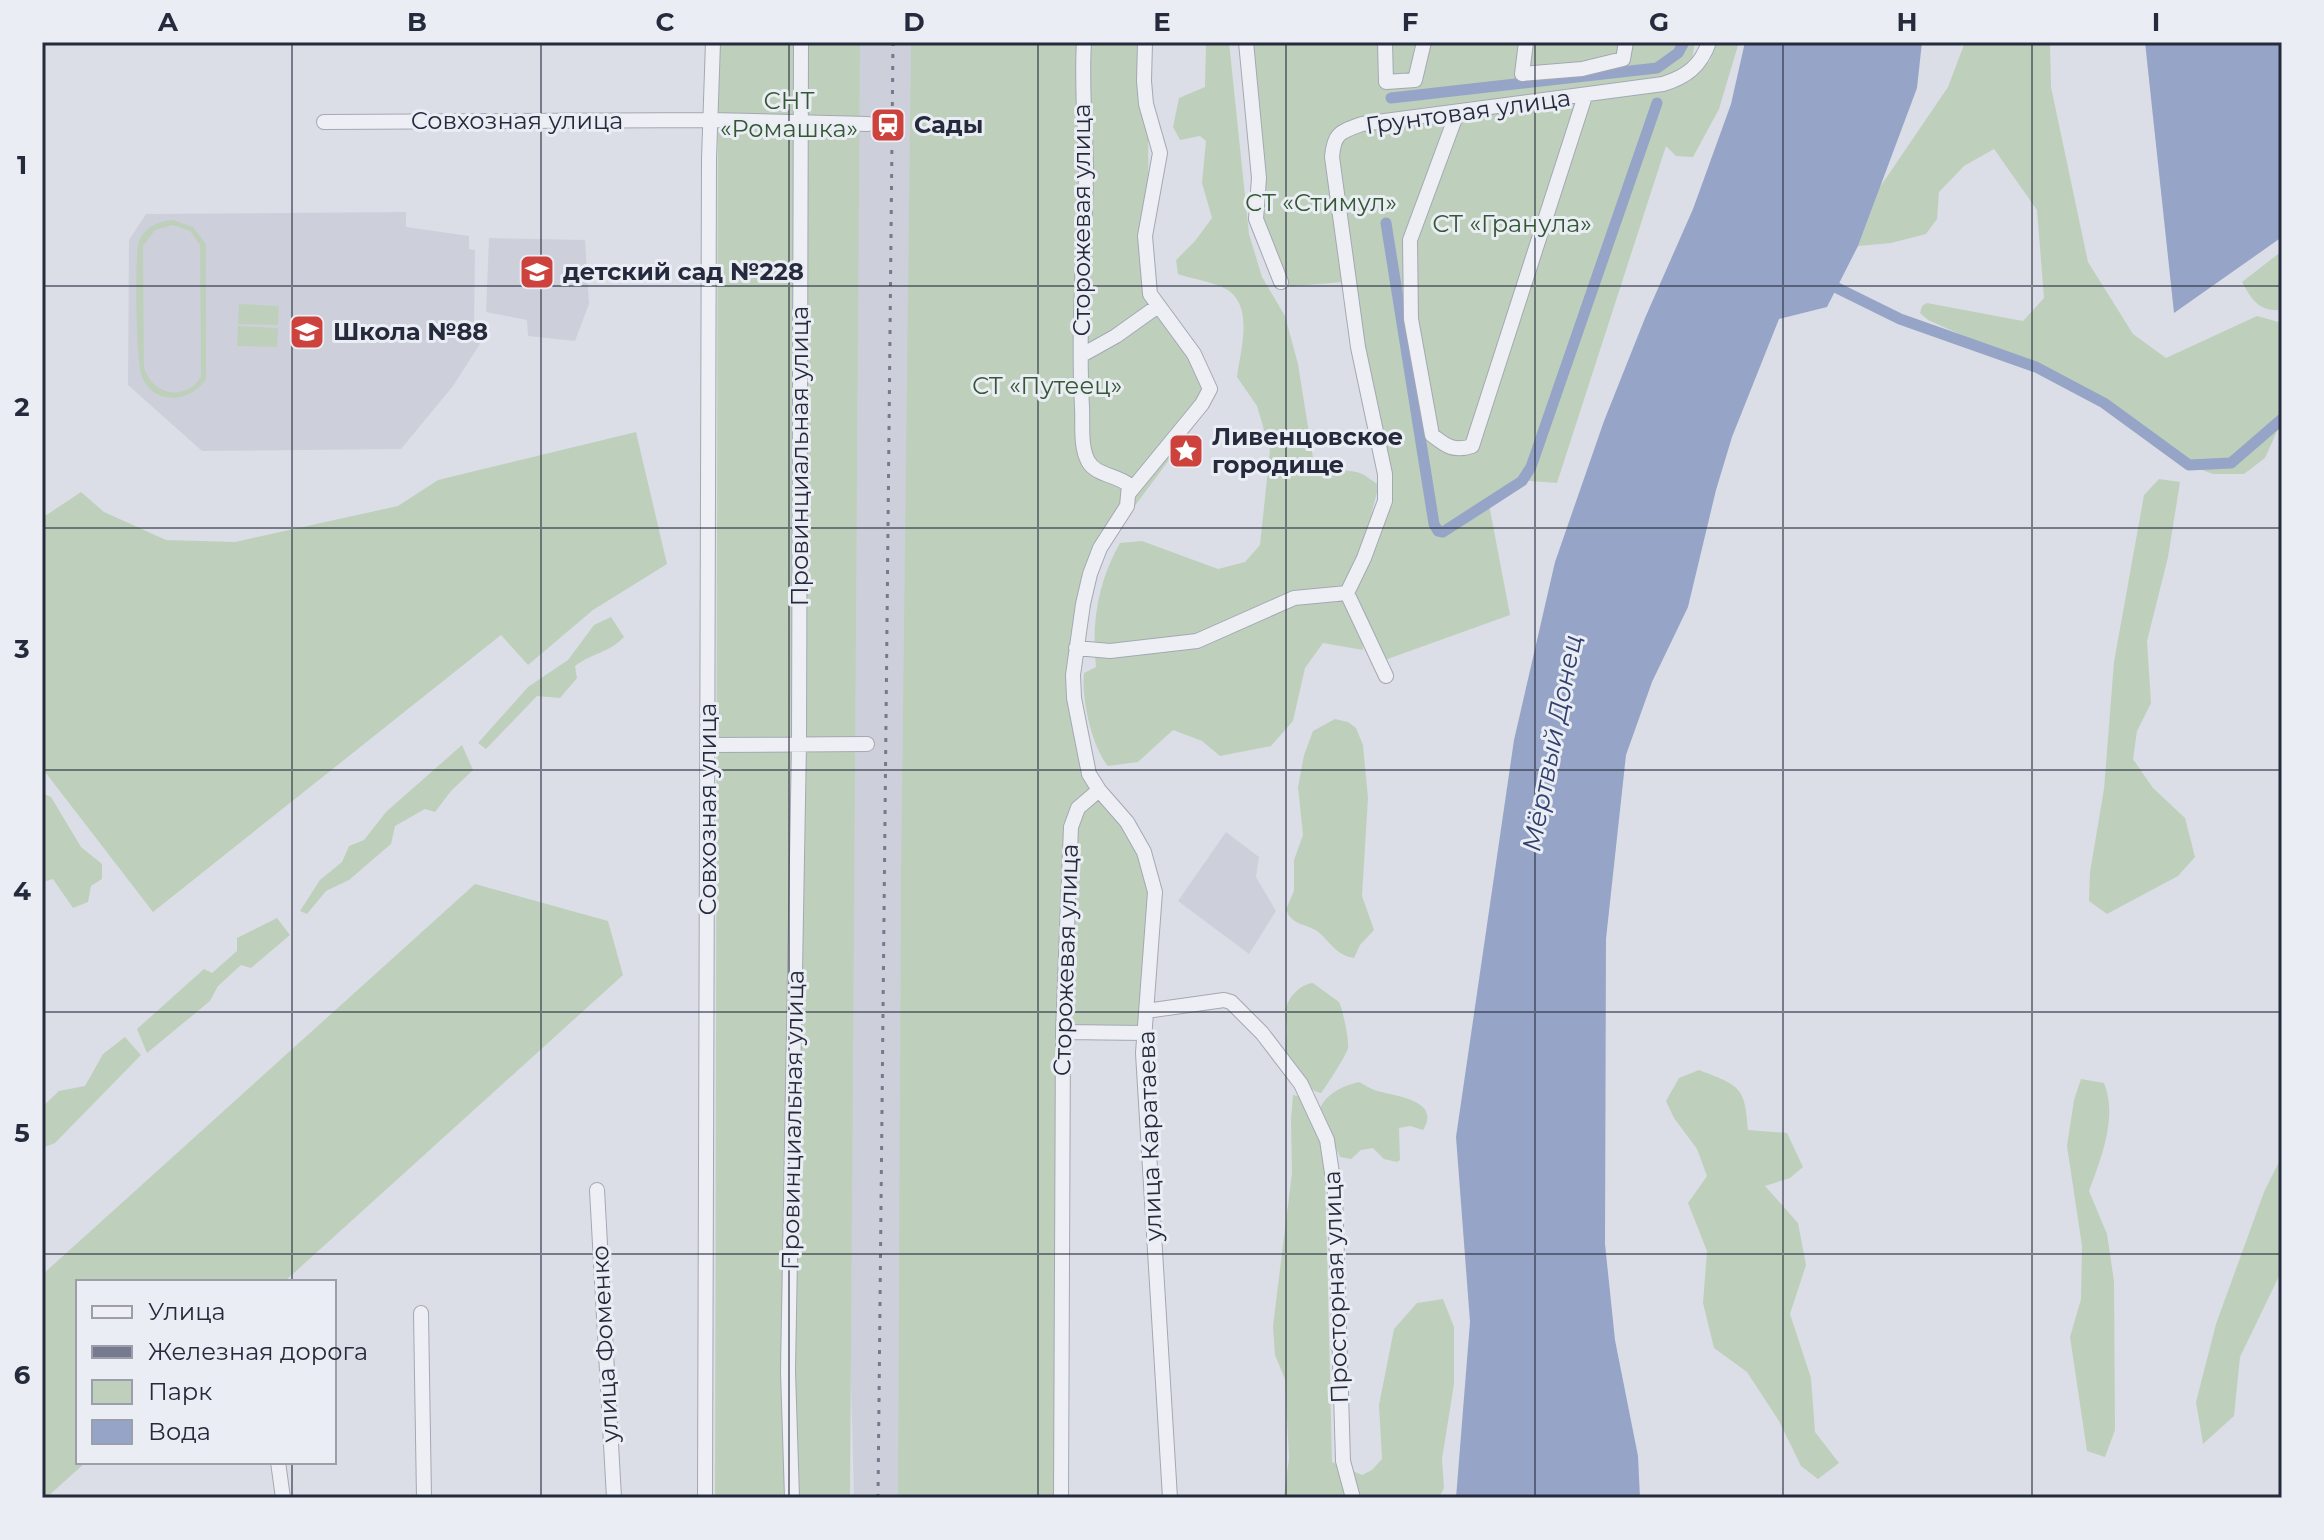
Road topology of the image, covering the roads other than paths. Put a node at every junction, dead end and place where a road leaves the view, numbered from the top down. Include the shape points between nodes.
1 (713, 42) edge
2 (801, 42) edge
3 (1084, 42) edge
4 (1145, 42) edge
5 (1246, 42) edge
6 (1385, 42) edge
7 (1424, 42) edge
8 (1526, 42) edge
9 (1626, 42) edge
10 (1709, 42) edge
11 (1585, 96) junction
12 (1457, 113) junction
13 (711, 120) junction
14 (324, 122) dead end
15 (800, 122) junction
16 (868, 124) dead end
17 (1281, 282) dead end
18 (1158, 306) junction
19 (1082, 355) junction
20 (1129, 493) junction
21 (1347, 593) junction
22 (1076, 648) junction
23 (1386, 676) dead end
24 (799, 743) junction
25 (867, 744) dead end
26 (708, 745) junction
27 (1099, 790) junction
28 (1146, 1011) junction
29 (1063, 1032) junction
30 (1145, 1033) junction
31 (597, 1190) dead end
32 (421, 1313) dead end
33 (278, 1464) edge
34 (283, 1498) edge
35 (424, 1498) edge
36 (614, 1498) edge
37 (705, 1498) edge
38 (792, 1498) edge
39 (1061, 1498) edge
40 (1170, 1498) edge
41 (1353, 1498) edge

1 - 13 street, Совхозная улица
2 - 15 street, Провинциальная улица
3 - 19 street, Сторожевая улица
4 - 18 street via 1146,104 1160,153 1145,236 1150,294
5 - 17 street via 1259,178 1256,219
6 - 7 street via 1386,82 1415,80
8 - 9 street via 1522,74 1623,59
10 - 11 street, Грунтовая улица via 1695,69 1679,79
11 - 12 street, Грунтовая улица
11 - 12 street via 1472,446 1458,450 1432,435 1411,319 1410,240
12 - 21 street, Грунтовая улица via 1362,124 1340,132 1333,143 1358,347 1385,474 1385,501
13 - 14 street, Совхозная улица
13 - 15 street
13 - 26 street, Совхозная улица
15 - 16 street
15 - 24 street, Провинциальная улица
18 - 19 street
18 - 20 street via 1194,354 1210,389
19 - 20 street, Сторожевая улица via 1088,463 1123,480
20 - 22 street via 1090,574
21 - 22 street via 1294,598 1197,641 1110,651
21 - 23 street
22 - 27 street via 1074,698 1089,774
24 - 25 street
24 - 26 street
24 - 38 street, Провинциальная улица via 788,1371
26 - 37 street, Совхозная улица
27 - 28 street, улица Каратаева via 1144,852 1155,892
27 - 29 street, Сторожевая улица via 1078,808 1071,827
28 - 30 street, улица Каратаева
28 - 41 street, Просторная улица via 1231,1002 1286,1063 1327,1140 1335,1193 1343,1461
29 - 30 street
29 - 39 street, Сторожевая улица
30 - 40 street, улица Каратаева
31 - 36 street, улица Фоменко
32 - 35 street
33 - 34 street

